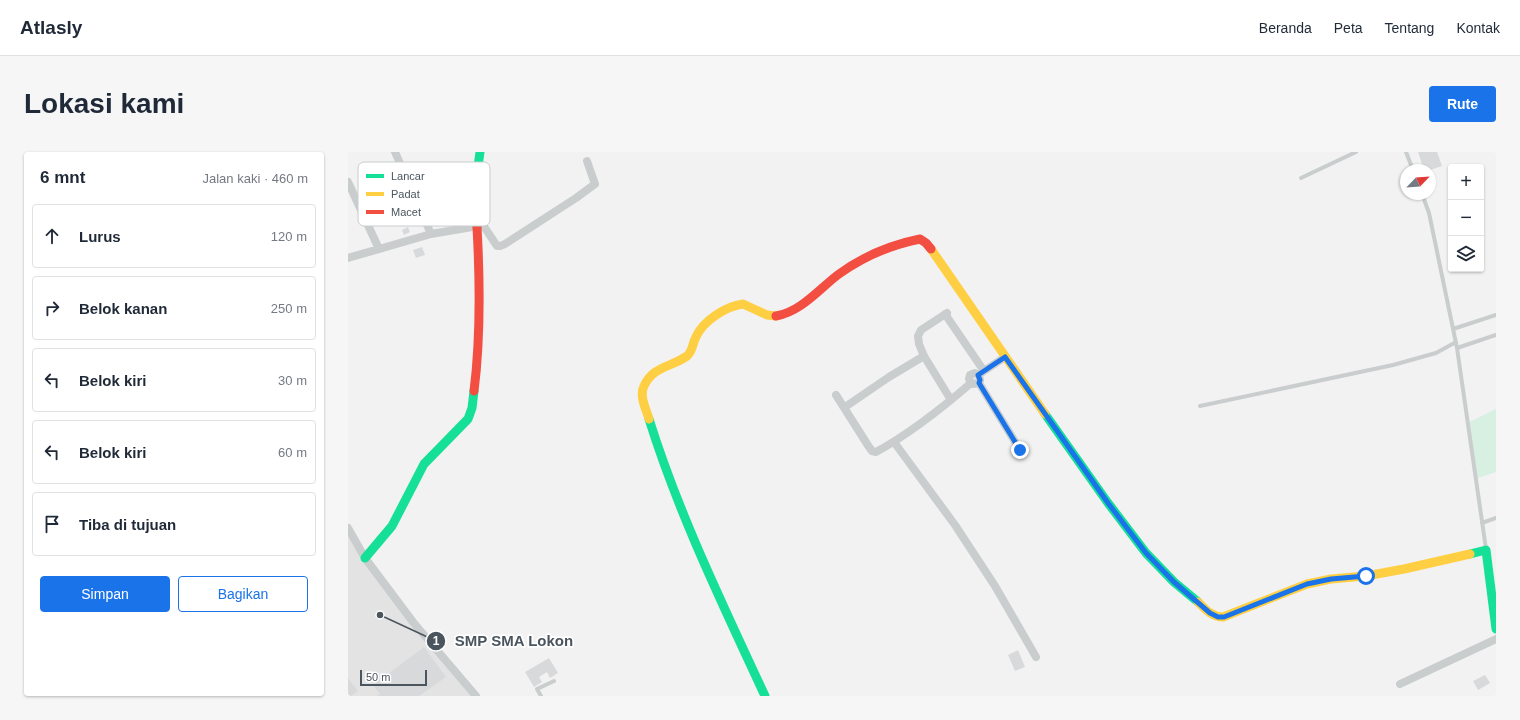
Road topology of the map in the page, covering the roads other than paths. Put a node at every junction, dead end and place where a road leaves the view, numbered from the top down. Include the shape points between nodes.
1 (395, 152) edge
2 (480, 152) edge
3 (1356, 152) edge
4 (1406, 152) edge
5 (588, 161) dead end
6 (399, 162) edge
7 (479, 162) edge
8 (1411, 164) edge
9 (1301, 178) dead end
10 (348, 182) edge
11 (1424, 200) edge
12 (358, 204) edge
13 (368, 226) edge
14 (427, 226) edge
15 (478, 226) joint
16 (484, 226) edge
17 (431, 234) junction
18 (379, 249) junction
19 (348, 258) edge
20 (1496, 314) edge
21 (1453, 329) junction
22 (1496, 335) edge
23 (1456, 342) junction
24 (1457, 348) junction
25 (924, 356) junction
26 (1005, 357) junction
27 (978, 378) junction
28 (836, 395) dead end
29 (951, 400) junction
30 (1200, 406) dead end
31 (845, 407) junction
32 (894, 442) junction
33 (1020, 450) dead end
34 (1496, 518) edge
35 (1482, 523) junction
36 (348, 528) edge
37 (1486, 550) junction
38 (365, 558) junction
39 (1496, 629) edge
40 (1496, 639) edge
41 (1036, 657) dead end
42 (554, 681) dead end
43 (1400, 684) dead end
44 (476, 696) edge
45 (541, 696) edge
46 (765, 696) edge

1 - 6 street
2 - 7 street
3 - 9 lane
4 - 8 lane
5 - 16 street via 595,184 505,244 497,246
10 - 12 street
11 - 21 lane
13 - 18 street
14 - 17 street
15 - 17 street
15 - 38 street via 478,360 472,408 468,419 424,464 392,526
17 - 18 street
18 - 19 street
20 - 21 lane
21 - 23 lane
22 - 24 lane
23 - 24 lane
23 - 30 lane via 1436,353 1393,364
24 - 35 lane
25 - 27 street via 918,336 921,330 946,313
25 - 29 street
25 - 31 street
26 - 27 street
26 - 37 street via 1146,553 1174,582 1214,616 1224,617 1307,584 1404,569
26 - 46 street via 935,255 920,239 895,244 871,254 802,304 776,317 762,314 744,304 737,305 707,322 698,331 692,350 687,356 658,369 644,384 643,399 664,463 699,553
27 - 29 street
27 - 33 street
28 - 31 street
29 - 32 street
31 - 32 street via 872,451 876,452
32 - 41 street via 955,525 995,586
34 - 35 lane
35 - 37 lane
36 - 38 street
37 - 39 street
38 - 44 street via 413,622
40 - 43 street
42 - 45 lane via 537,689

